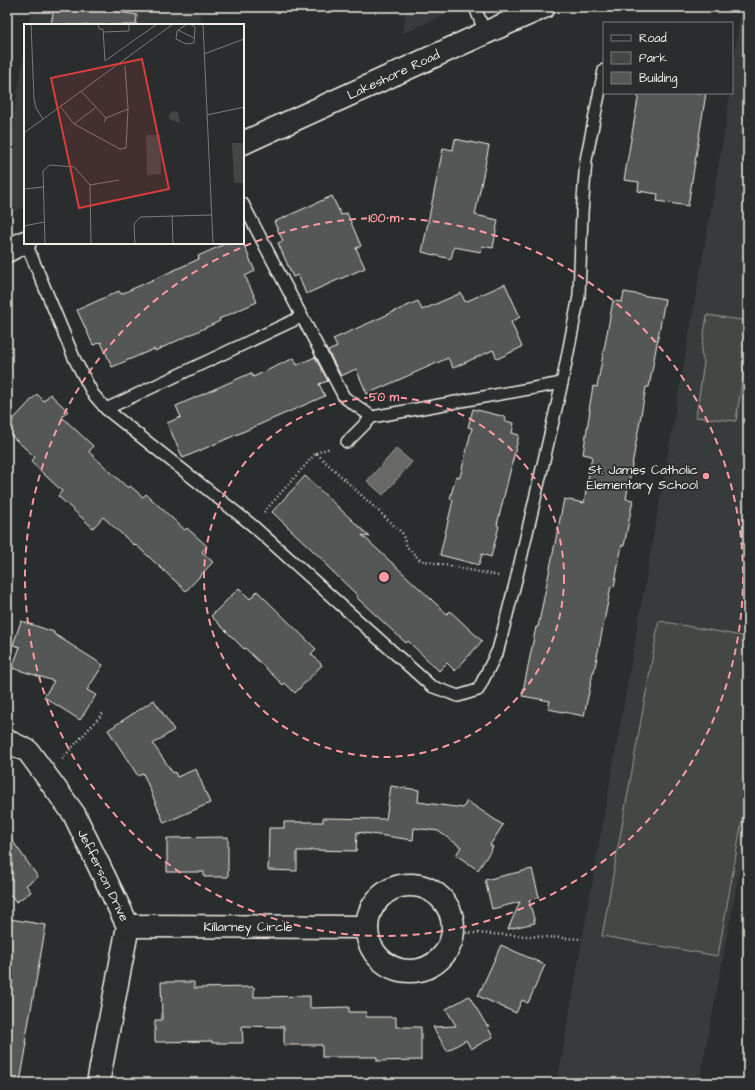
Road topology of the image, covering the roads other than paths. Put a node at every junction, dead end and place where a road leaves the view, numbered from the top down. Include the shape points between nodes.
1 (475, 7) edge
2 (544, 7) edge
3 (484, 33) junction
4 (603, 75) edge
5 (244, 143) edge
6 (244, 206) edge
7 (24, 244) edge
8 (26, 244) edge
9 (7, 251) edge
10 (302, 317) junction
11 (562, 384) junction
12 (106, 409) junction
13 (372, 418) junction
14 (348, 442) dead end
15 (7, 741) edge
16 (128, 926) junction
17 (367, 927) junction
18 (98, 1083) edge

1 - 3 lane
2 - 3 street, Lakeshore Road
3 - 5 street, Lakeshore Road
4 - 11 lane via 586,160 579,296
6 - 10 lane
7 - 9 street
8 - 12 lane via 75,360 93,394
10 - 12 lane
10 - 13 lane via 344,397
11 - 12 lane via 498,650 478,690 458,696 431,686 252,525
11 - 13 lane
13 - 14 lane
15 - 16 street, Jefferson Drive via 28,750 74,814
16 - 17 street, Killarney Circle
16 - 18 street, Jefferson Drive
17 - 17 street via 369,942 376,955 388,965 410,971 429,967 441,958 450,945 454,932 451,913 444,900 432,890 418,885 399,886 386,892 375,902 368,916

